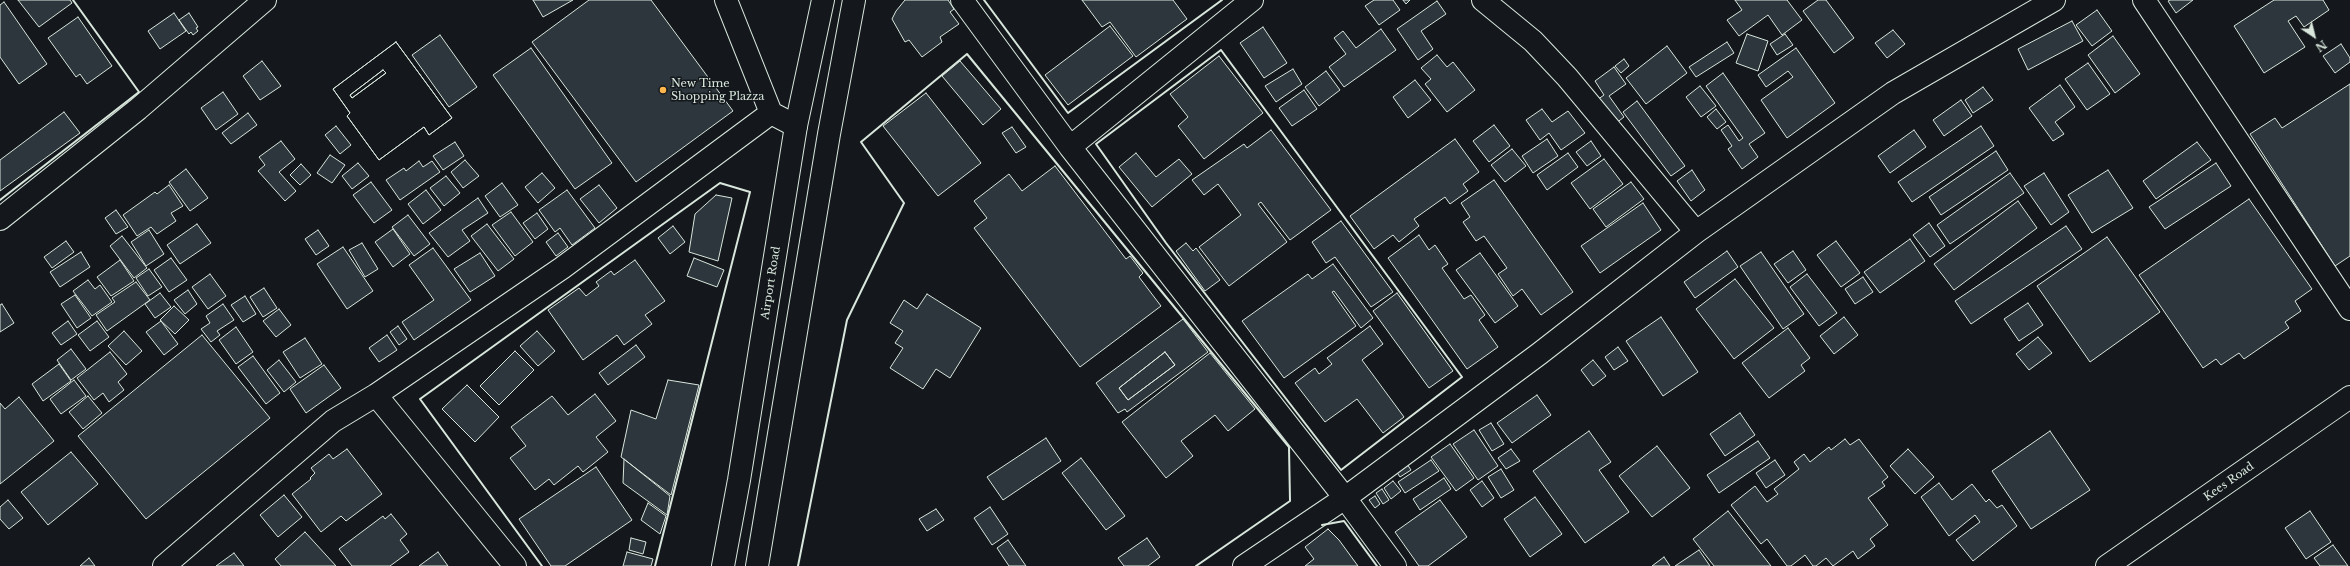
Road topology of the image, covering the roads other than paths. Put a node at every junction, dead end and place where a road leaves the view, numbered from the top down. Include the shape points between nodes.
1 (265, 0) edge
2 (726, 0) edge
3 (823, 0) edge
4 (854, 0) edge
5 (962, 0) edge
6 (1252, 0) edge
7 (1483, 0) edge
8 (2052, 0) edge
9 (2144, 0) edge
10 (771, 113) junction
11 (796, 126) junction
12 (1070, 147) junction
13 (0, 220) edge
14 (1696, 232) junction
15 (2350, 309) edge
16 (376, 395) junction
17 (2350, 398) edge
18 (1345, 498) junction
19 (164, 566) edge
20 (514, 566) edge
21 (723, 566) edge
22 (757, 566) edge
23 (1244, 566) edge
24 (1395, 566) edge
25 (2107, 566) edge

1 - 13 street via 138,109
2 - 10 street
3 - 11 street, Airport Road
4 - 22 street via 829,134
5 - 12 street
6 - 12 street
7 - 14 street via 1533,41
8 - 14 street via 1893,93
9 - 15 street
10 - 11 street
10 - 16 street via 562,268
11 - 21 street, Airport Road
12 - 18 street
14 - 18 street
16 - 19 street via 334,421
16 - 20 street
17 - 25 street, Kees Road
18 - 23 street
18 - 24 street

